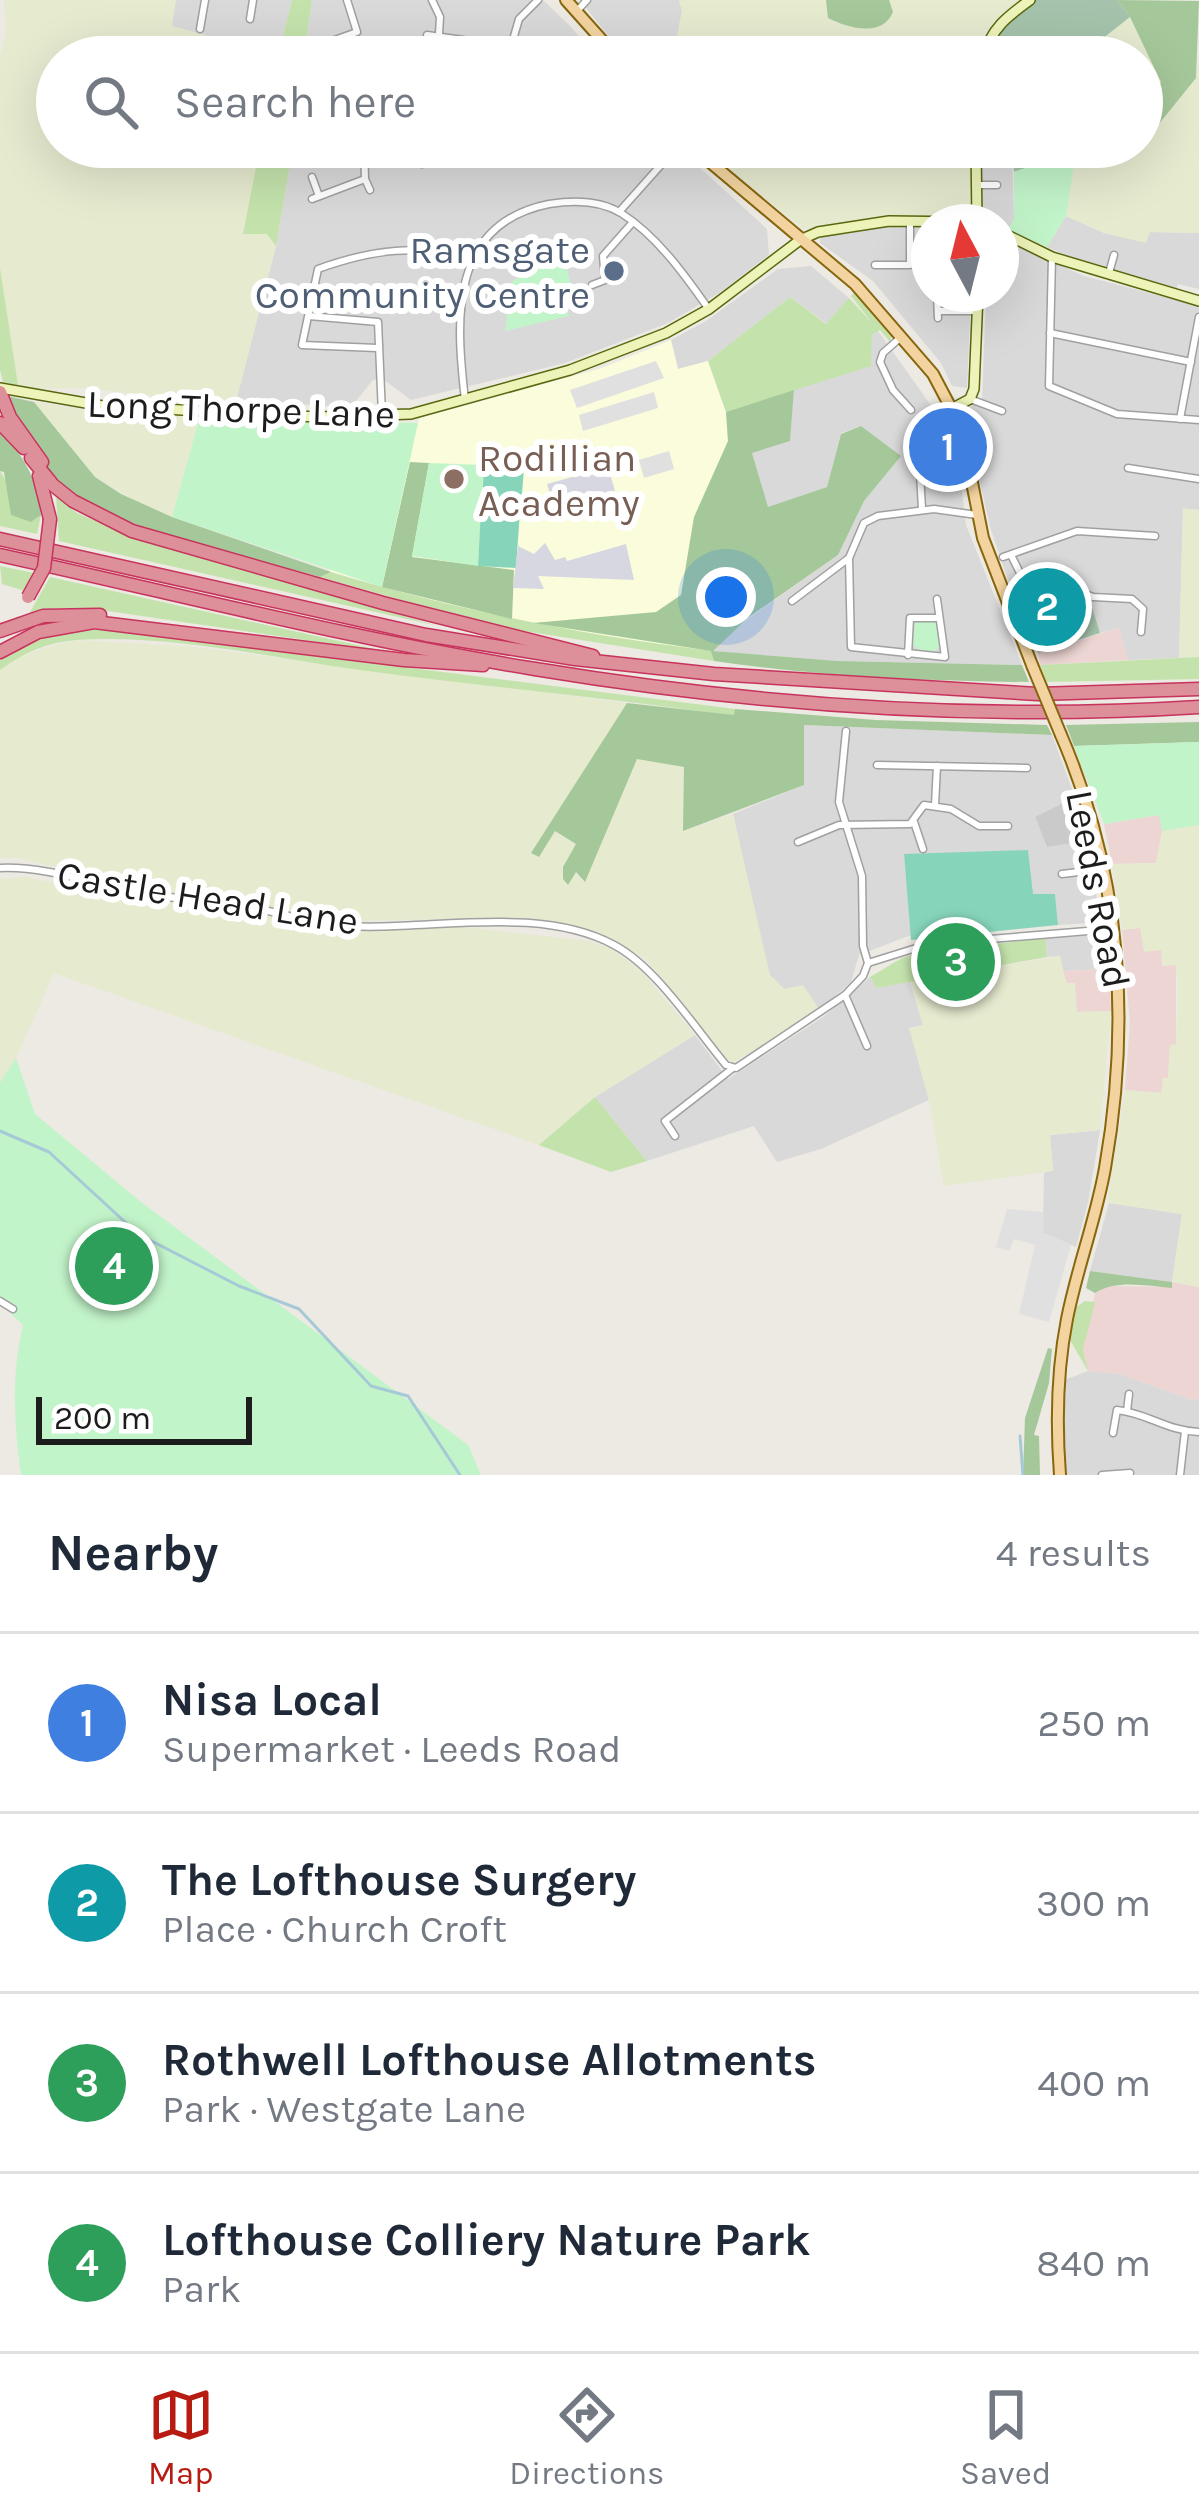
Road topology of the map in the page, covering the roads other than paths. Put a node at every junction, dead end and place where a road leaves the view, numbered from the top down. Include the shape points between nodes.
1 (205, 0) edge
2 (253, 0) edge
3 (347, 0) edge
4 (432, 0) edge
5 (538, 0) edge
6 (566, 0) edge
7 (587, 0) edge
8 (1030, 0) edge
9 (577, 11) junction
10 (250, 19) dead end
11 (200, 29) dead end
12 (439, 34) junction
13 (427, 35) dead end
14 (346, 36) edge
15 (445, 36) edge
16 (514, 36) edge
17 (599, 36) edge
18 (993, 36) edge
19 (365, 168) edge
20 (658, 168) edge
21 (716, 168) edge
22 (976, 168) edge
23 (312, 177) dead end
24 (365, 179) junction
25 (976, 185) junction
26 (997, 185) dead end
27 (370, 190) dead end
28 (975, 204) edge
29 (619, 212) junction
30 (910, 221) joint
31 (633, 222) junction
32 (800, 240) junction
33 (1019, 241) edge
34 (1114, 255) dead end
35 (474, 256) junction
36 (1052, 257) junction
37 (875, 265) dead end
38 (1108, 277) junction
39 (592, 285) dead end
40 (1199, 301) edge
41 (709, 309) junction
42 (979, 312) edge
43 (308, 316) junction
44 (1199, 317) edge
45 (1050, 333) junction
46 (903, 335) junction
47 (376, 348) junction
48 (1194, 363) edge
49 (970, 399) junction
50 (465, 400) junction
51 (2, 408) edge
52 (953, 408) junction
53 (911, 410) dead end
54 (1002, 411) dead end
55 (383, 417) junction
56 (1180, 419) junction
57 (1199, 420) edge
58 (32, 458) junction
59 (1135, 458) dead end
60 (920, 473) dead end
61 (1199, 479) edge
62 (73, 501) junction
63 (922, 509) junction
64 (977, 514) junction
65 (1155, 536) dead end
66 (0, 539) edge
67 (0, 555) edge
68 (849, 558) junction
69 (1030, 593) junction
70 (937, 599) dead end
71 (792, 601) dead end
72 (1006, 604) junction
73 (939, 617) junction
74 (0, 631) edge
75 (202, 632) junction
76 (1142, 632) dead end
77 (0, 652) edge
78 (908, 655) junction
79 (605, 661) junction
80 (532, 669) junction
81 (1199, 689) edge
82 (1199, 707) edge
83 (846, 731) dead end
84 (878, 765) dead end
85 (937, 766) junction
86 (1027, 768) dead end
87 (934, 806) junction
88 (914, 822) junction
89 (843, 825) junction
90 (1008, 826) dead end
91 (798, 842) dead end
92 (923, 849) dead end
93 (0, 868) edge
94 (1102, 869) junction
95 (1062, 874) dead end
96 (1112, 929) junction
97 (868, 963) junction
98 (845, 995) junction
99 (867, 1046) dead end
100 (736, 1067) junction
101 (675, 1136) dead end
102 (0, 1300) edge
103 (13, 1309) dead end
104 (1129, 1394) dead end
105 (1127, 1411) junction
106 (1113, 1432) dead end
107 (1185, 1432) junction
108 (1199, 1432) edge
109 (1130, 1473) edge
110 (1060, 1475) edge
111 (1102, 1475) edge
112 (1116, 1475) edge
113 (1180, 1475) edge

1 - 11 street
2 - 10 street
3 - 14 street via 357,32
4 - 12 street
5 - 16 street
6 - 9 main road
7 - 9 street
8 - 18 main road
9 - 17 main road
12 - 13 street
12 - 15 street
19 - 24 street
20 - 29 street
21 - 32 main road, Leeds Road
22 - 25 main road
23 - 24 street via 316,198
24 - 27 street
25 - 26 street
25 - 28 main road
29 - 31 street
29 - 35 street via 588,202 537,207 505,221
30 - 32 main road via 839,226
30 - 37 street via 910,265
31 - 39 street via 603,256 604,280
31 - 41 street
32 - 41 main road, Long Thorpe Lane
32 - 46 main road, Leeds Road
33 - 36 main road
34 - 38 street
35 - 43 street via 393,248 356,255 318,269
35 - 50 street via 459,305
36 - 38 main road
36 - 45 street
38 - 40 main road
41 - 50 main road, Long Thorpe Lane via 585,365
42 - 49 main road
43 - 47 street via 378,322
43 - 47 street via 302,345
44 - 48 street
45 - 48 street
45 - 56 street via 1052,388 1117,414
46 - 52 main road, Leeds Road
46 - 53 street via 880,362
47 - 55 street
48 - 56 street
49 - 52 main road
49 - 54 street
50 - 55 main road, Long Thorpe Lane
51 - 55 main road, Long Thorpe Lane
51 - 58 highway
51 - 62 highway
52 - 64 main road, Leeds Road
56 - 57 street
58 - 62 highway
58 - 74 highway, bridge via 50,519 44,568
59 - 61 street via 1131,469
60 - 63 street
62 - 79 highway via 132,531
63 - 64 street
63 - 68 street via 864,523
64 - 72 main road, Leeds Road
65 - 69 street via 1077,531 1007,555
66 - 79 highway via 425,635
67 - 80 highway
68 - 71 street
68 - 78 street via 849,640 855,649
69 - 72 street
69 - 76 street via 1067,587 1132,599 1143,609
70 - 73 street
72 - 94 main road, Leeds Road, bridge via 1095,826
73 - 78 street via 910,619
73 - 78 street via 945,657
74 - 75 highway via 67,613
75 - 77 highway via 67,624
75 - 80 highway
79 - 81 highway via 992,692
80 - 82 highway via 713,694 926,708
83 - 89 street
84 - 85 street
85 - 86 street
85 - 87 street
87 - 88 street via 920,808
87 - 90 street via 979,826
88 - 89 street
88 - 92 street
89 - 91 street
89 - 97 street via 862,876
93 - 100 street, Castle Head Lane via 334,925 458,920 560,928 616,946 642,966
94 - 95 street
94 - 96 main road, Leeds Road
96 - 97 street via 929,944
96 - 110 main road, Leeds Road via 1122,1025 1105,1167 1063,1347
97 - 98 street
98 - 99 street
98 - 100 street
100 - 101 street via 665,1120
102 - 103 street
104 - 105 street
105 - 106 street via 1117,1410
105 - 107 street
107 - 108 street
107 - 113 street
109 - 112 street
111 - 112 street

